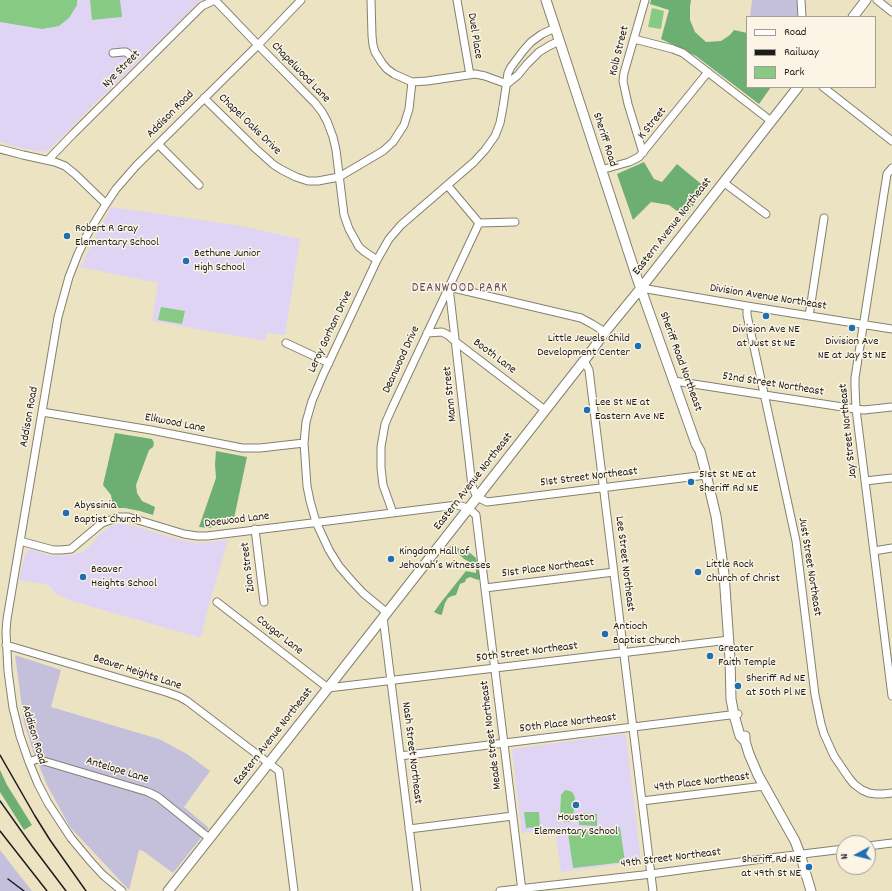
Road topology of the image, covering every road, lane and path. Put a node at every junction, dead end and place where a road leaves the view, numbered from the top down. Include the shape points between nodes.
1 (215, 0) edge
2 (302, 0) edge
3 (371, 0) edge
4 (457, 0) edge
5 (546, 0) edge
6 (645, 0) edge
7 (802, 0) edge
8 (866, 0) edge
9 (877, 0) edge
10 (892, 12) edge
11 (802, 16) edge
12 (854, 16) edge
13 (555, 28) junction
14 (634, 39) junction
15 (559, 41) junction
16 (258, 45) junction
17 (113, 53) dead end
18 (130, 56) dead end
19 (708, 72) junction
20 (470, 75) junction
21 (412, 82) junction
22 (507, 84) junction
23 (797, 88) edge
24 (824, 88) edge
25 (204, 98) junction
26 (771, 121) junction
27 (892, 141) edge
28 (158, 144) junction
29 (0, 149) edge
30 (643, 153) junction
31 (48, 160) junction
32 (892, 168) edge
33 (601, 170) junction
34 (339, 177) junction
35 (723, 182) junction
36 (199, 185) dead end
37 (448, 186) junction
38 (106, 204) junction
39 (766, 214) dead end
40 (824, 218) dead end
41 (515, 222) dead end
42 (479, 223) junction
43 (377, 260) junction
44 (450, 287) junction
45 (641, 288) junction
46 (747, 306) junction
47 (809, 316) junction
48 (863, 325) junction
49 (892, 329) edge
50 (605, 332) junction
51 (427, 333) junction
52 (456, 342) junction
53 (286, 343) dead end
54 (584, 360) junction
55 (329, 363) junction
56 (674, 381) junction
57 (764, 394) junction
58 (892, 407) edge
59 (856, 409) junction
60 (545, 410) junction
61 (42, 412) junction
62 (304, 444) junction
63 (706, 475) junction
64 (892, 478) edge
65 (865, 481) junction
66 (603, 487) junction
67 (477, 497) junction
68 (468, 508) junction
69 (392, 513) junction
70 (316, 522) junction
71 (255, 529) junction
72 (20, 541) junction
73 (892, 548) edge
74 (874, 551) junction
75 (614, 572) junction
76 (485, 588) junction
77 (216, 602) dead end
78 (264, 602) dead end
79 (385, 615) junction
80 (729, 640) junction
81 (6, 645) junction
82 (624, 652) junction
83 (495, 668) junction
84 (391, 681) junction
85 (328, 688) junction
86 (892, 696) edge
87 (736, 714) junction
88 (633, 727) junction
89 (504, 743) junction
90 (400, 756) junction
91 (29, 762) junction
92 (269, 763) junction
93 (764, 786) junction
94 (892, 793) edge
95 (642, 801) junction
96 (513, 816) junction
97 (409, 829) junction
98 (209, 838) junction
99 (892, 843) edge
100 (876, 845) edge
101 (836, 850) edge
102 (798, 855) junction
103 (651, 874) junction
104 (522, 890) edge
105 (122, 891) edge
106 (168, 891) edge
107 (294, 891) edge
108 (417, 891) edge
109 (500, 891) edge
110 (653, 891) edge
111 (807, 891) edge
112 (810, 891) edge

1 - 16 street, Chapelwood Lane
1 - 31 street, Nye Street via 202,6
2 - 16 street, Addison Road
3 - 21 street via 375,52 387,69
4 - 20 street, Duel Place
5 - 13 main road, Sheriff Road
6 - 14 street, Kolb Street
7 - 11 street
8 - 12 main road
9 - 10 street
13 - 15 main road, Sheriff Road
13 - 22 street, Leroy Gorham Drive via 536,38 523,51 508,73
14 - 19 street via 680,52
14 - 30 street, Kolb Street via 623,81
15 - 22 street via 539,52
15 - 33 main road, Sheriff Road
16 - 25 street, Addison Road
16 - 34 street, Chapelwood Lane via 322,112 333,137
17 - 18 street via 126,52
19 - 26 street
19 - 30 street, K Street
20 - 21 street
20 - 22 street via 479,75
21 - 34 street, Chapel Oaks Drive via 407,117 398,136 383,151
22 - 37 street, Leroy Gorham Drive via 500,123 493,140
23 - 26 main road, Eastern Avenue Northeast
24 - 27 street
25 - 28 street, Addison Road
25 - 34 street, Chapel Oaks Drive via 270,162 282,170 308,181
26 - 35 main road, Eastern Avenue Northeast
28 - 36 street
28 - 38 street, Addison Road via 126,177
29 - 31 street
30 - 33 street, K Street via 633,161
31 - 38 street via 70,169
32 - 48 street, Jay Street Northeast via 887,174
33 - 45 main road, Sheriff Road
34 - 43 street, Chapelwood Lane via 344,215 349,229 359,247
35 - 39 street
35 - 45 main road, Eastern Avenue Northeast
37 - 42 street
37 - 43 street, Leroy Gorham Drive via 392,234
38 - 61 street, Addison Road via 87,235 69,277 58,317
40 - 47 street
41 - 42 street
42 - 44 street, Deanwood Drive
43 - 55 street, Leroy Gorham Drive
44 - 50 street via 582,318
44 - 51 street, Deanwood Drive
44 - 52 street, Mann Street
45 - 46 street, Division Avenue Northeast
45 - 50 main road, Eastern Avenue Northeast
45 - 56 main road, Sheriff Road Northeast
46 - 47 street, Division Avenue Northeast
46 - 57 street, Just Street Northeast
47 - 48 street, Division Avenue Northeast
48 - 49 street, Division Avenue Northeast
48 - 59 street, Jay Street Northeast via 855,378
50 - 54 main road, Eastern Avenue Northeast
51 - 52 street, Booth Lane via 442,332
51 - 69 street, Deanwood Drive via 385,424 382,438 383,485
52 - 60 street, Booth Lane
52 - 67 street, Mann Street via 472,486
53 - 55 street
54 - 60 main road, Eastern Avenue Northeast
54 - 66 street, Lee Street Northeast via 589,370
55 - 62 street, Leroy Gorham Drive via 316,388 306,422
56 - 57 street, 52nd Street Northeast
56 - 63 main road, Sheriff Road Northeast
57 - 59 street, 52nd Street Northeast
57 - 94 street, Just Street Northeast via 796,541 817,710 822,729 838,763 854,784 869,793
58 - 59 street, 52nd Street Northeast
59 - 65 street, Jay Street Northeast
60 - 67 main road, Eastern Avenue Northeast
61 - 62 street, Elkwood Lane via 242,448
61 - 72 street, Addison Road
62 - 70 street, Leroy Gorham Drive via 307,486
63 - 66 street, 51st Street Northeast
63 - 80 main road, Sheriff Road Northeast via 721,551
64 - 65 street
65 - 74 street, Jay Street Northeast
66 - 67 street, 51st Street Northeast via 487,502
66 - 75 street, Lee Street Northeast
67 - 68 main road, Eastern Avenue Northeast
68 - 69 street, Doewood Lane via 456,505
68 - 76 street, Meade Street Northeast via 476,515
68 - 79 main road, Eastern Avenue Northeast
69 - 70 street, Doewood Lane
70 - 71 street, Doewood Lane
70 - 79 street, Leroy Gorham Drive via 339,566
71 - 72 street, Doewood Lane via 197,536 128,517 119,517 102,523 71,549 53,550
71 - 78 street, Zion Street
72 - 81 street, Addison Road via 6,619
73 - 74 street
74 - 86 street, Jay Street Northeast
75 - 76 street, 51st Place Northeast
75 - 82 street, Lee Street Northeast
76 - 83 street, Meade Street Northeast
77 - 85 street, Cougar Lane
79 - 84 street, Nash Street Northeast
79 - 85 main road, Eastern Avenue Northeast
80 - 82 street, 50th Street Northeast
80 - 87 main road, Sheriff Road Northeast via 730,692
81 - 91 street, Addison Road via 13,708
81 - 92 street, Beaver Heights Lane via 180,697
82 - 83 street, 50th Street Northeast
82 - 88 street, Lee Street Northeast
83 - 84 street, 50th Street Northeast
83 - 89 street, Meade Street Northeast
84 - 85 street, 50th Street Northeast
84 - 90 street, Nash Street Northeast
85 - 92 main road, Eastern Avenue Northeast
87 - 88 street, 50th Place Northeast
87 - 93 main road, Sheriff Road Northeast via 740,736 745,741
88 - 89 street, 50th Place Northeast
88 - 95 street, Lee Street Northeast
89 - 90 street, 50th Place Northeast
89 - 96 street, Meade Street Northeast
90 - 97 street, Nash Street Northeast
91 - 98 street, Antelope Lane via 37,759 148,792 158,797
91 - 105 street, Addison Road via 51,810 90,862
92 - 98 main road, Eastern Avenue Northeast
92 - 107 street, Beaver Heights Lane via 279,771
93 - 95 street, 49th Place Northeast
93 - 102 main road, Sheriff Road Northeast via 783,819
95 - 103 street, Lee Street Northeast
96 - 97 street
96 - 104 street, Meade Street Northeast
97 - 108 street, Nash Street Northeast
98 - 106 main road, Eastern Avenue Northeast
99 - 100 street
101 - 102 street, 49th Street Northeast
102 - 103 street, 49th Street Northeast
102 - 111 main road, Sheriff Road Northeast
102 - 112 main road, Sheriff Road Northeast
103 - 104 street, 49th Street Northeast
103 - 110 street, Lee Street Northeast
104 - 109 street, 49th Street Northeast

